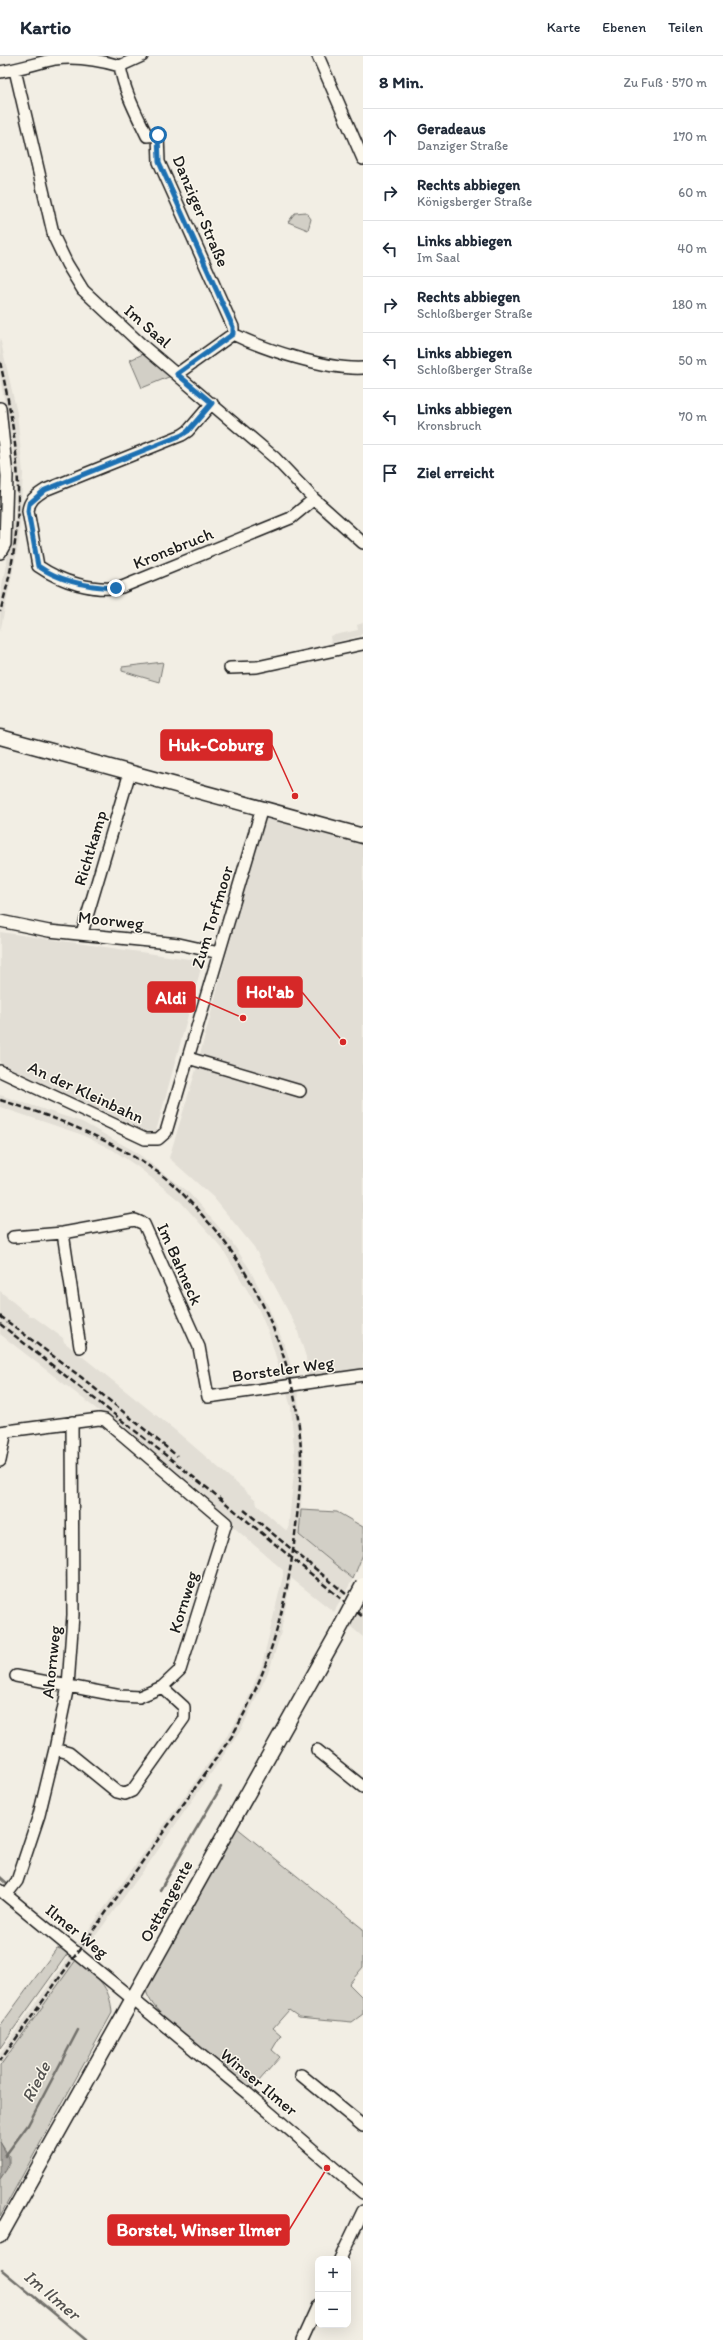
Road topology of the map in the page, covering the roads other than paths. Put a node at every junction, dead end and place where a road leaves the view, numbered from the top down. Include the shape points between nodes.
1 (142, 56) edge
2 (318, 56) edge
3 (98, 58) edge
4 (120, 66) junction
5 (15, 70) junction
6 (0, 72) edge
7 (363, 159) edge
8 (233, 334) junction
9 (363, 368) edge
10 (177, 374) junction
11 (212, 403) junction
12 (0, 408) edge
13 (314, 499) junction
14 (363, 543) edge
15 (0, 553) edge
16 (363, 644) edge
17 (230, 668) dead end
18 (0, 737) edge
19 (130, 772) junction
20 (262, 808) junction
21 (363, 827) edge
22 (349, 832) junction
23 (363, 836) edge
24 (0, 921) edge
25 (82, 933) junction
26 (219, 953) junction
27 (188, 1058) junction
28 (0, 1071) edge
29 (300, 1091) dead end
30 (158, 1139) joint
31 (63, 1232) junction
32 (13, 1237) dead end
33 (80, 1347) dead end
34 (363, 1375) edge
35 (208, 1397) joint
36 (72, 1422) junction
37 (3, 1431) edge
38 (0, 1461) edge
39 (363, 1585) edge
40 (16, 1676) dead end
41 (68, 1686) junction
42 (162, 1687) junction
43 (55, 1749) junction
44 (317, 1750) dead end
45 (363, 1787) edge
46 (3, 1893) edge
47 (132, 1999) junction
48 (301, 2075) dead end
49 (363, 2126) edge
50 (363, 2193) edge
51 (363, 2211) edge
52 (0, 2236) edge
53 (341, 2256) edge
54 (315, 2312) edge
55 (302, 2340) edge

1 - 4 street
2 - 7 street
3 - 4 street
3 - 5 street via 56,59
4 - 8 street, Danziger Straße via 130,101 147,136 158,135 159,162 233,327
5 - 6 street
5 - 10 street, Im Saal via 54,237 67,264 83,290
8 - 9 street via 272,349 333,366
8 - 10 street
10 - 11 street, Im Saal
11 - 13 street, Im Saal via 275,458
11 - 13 street, Kronsbruch via 182,435 45,490 34,497 28,511 38,566 49,574 73,583 105,588 122,587 291,518
12 - 15 street via 7,476 5,544
13 - 14 street, Im Saal
16 - 17 street via 257,667
18 - 19 main road
19 - 20 main road
19 - 25 street, Richtkamp
20 - 22 main road
20 - 26 street, Zum Torfmoor
21 - 22 street
22 - 23 main road
24 - 25 street, Moorweg
25 - 26 street, Moorweg via 179,944
26 - 27 street, Zum Torfmoor
27 - 29 street
27 - 30 street, Zum Torfmoor via 166,1132
28 - 30 street, An der Kleinbahn via 145,1139
31 - 32 street, Im Bahneck
31 - 33 street
31 - 35 street, Im Bahneck via 135,1220 144,1224 199,1347
34 - 35 street, Borsteler Weg
36 - 37 street
36 - 41 street, Ahornweg via 73,1615
36 - 42 street, Kornweg via 99,1419 110,1422 226,1523 180,1670
37 - 38 street
39 - 47 main road, Osttangente, bridge via 338,1634
40 - 41 street, Kornweg
41 - 42 street, Kornweg via 140,1698
41 - 43 street, Ahornweg
42 - 43 street via 184,1707 184,1718 132,1791 125,1794 117,1792 69,1753
43 - 46 street, Ahornweg via 39,1815 17,1881
44 - 45 street
46 - 47 street, Ilmer Weg
47 - 50 street, Winser Ilmer
47 - 52 main road, Osttangente
48 - 49 street
51 - 53 street
54 - 55 street

